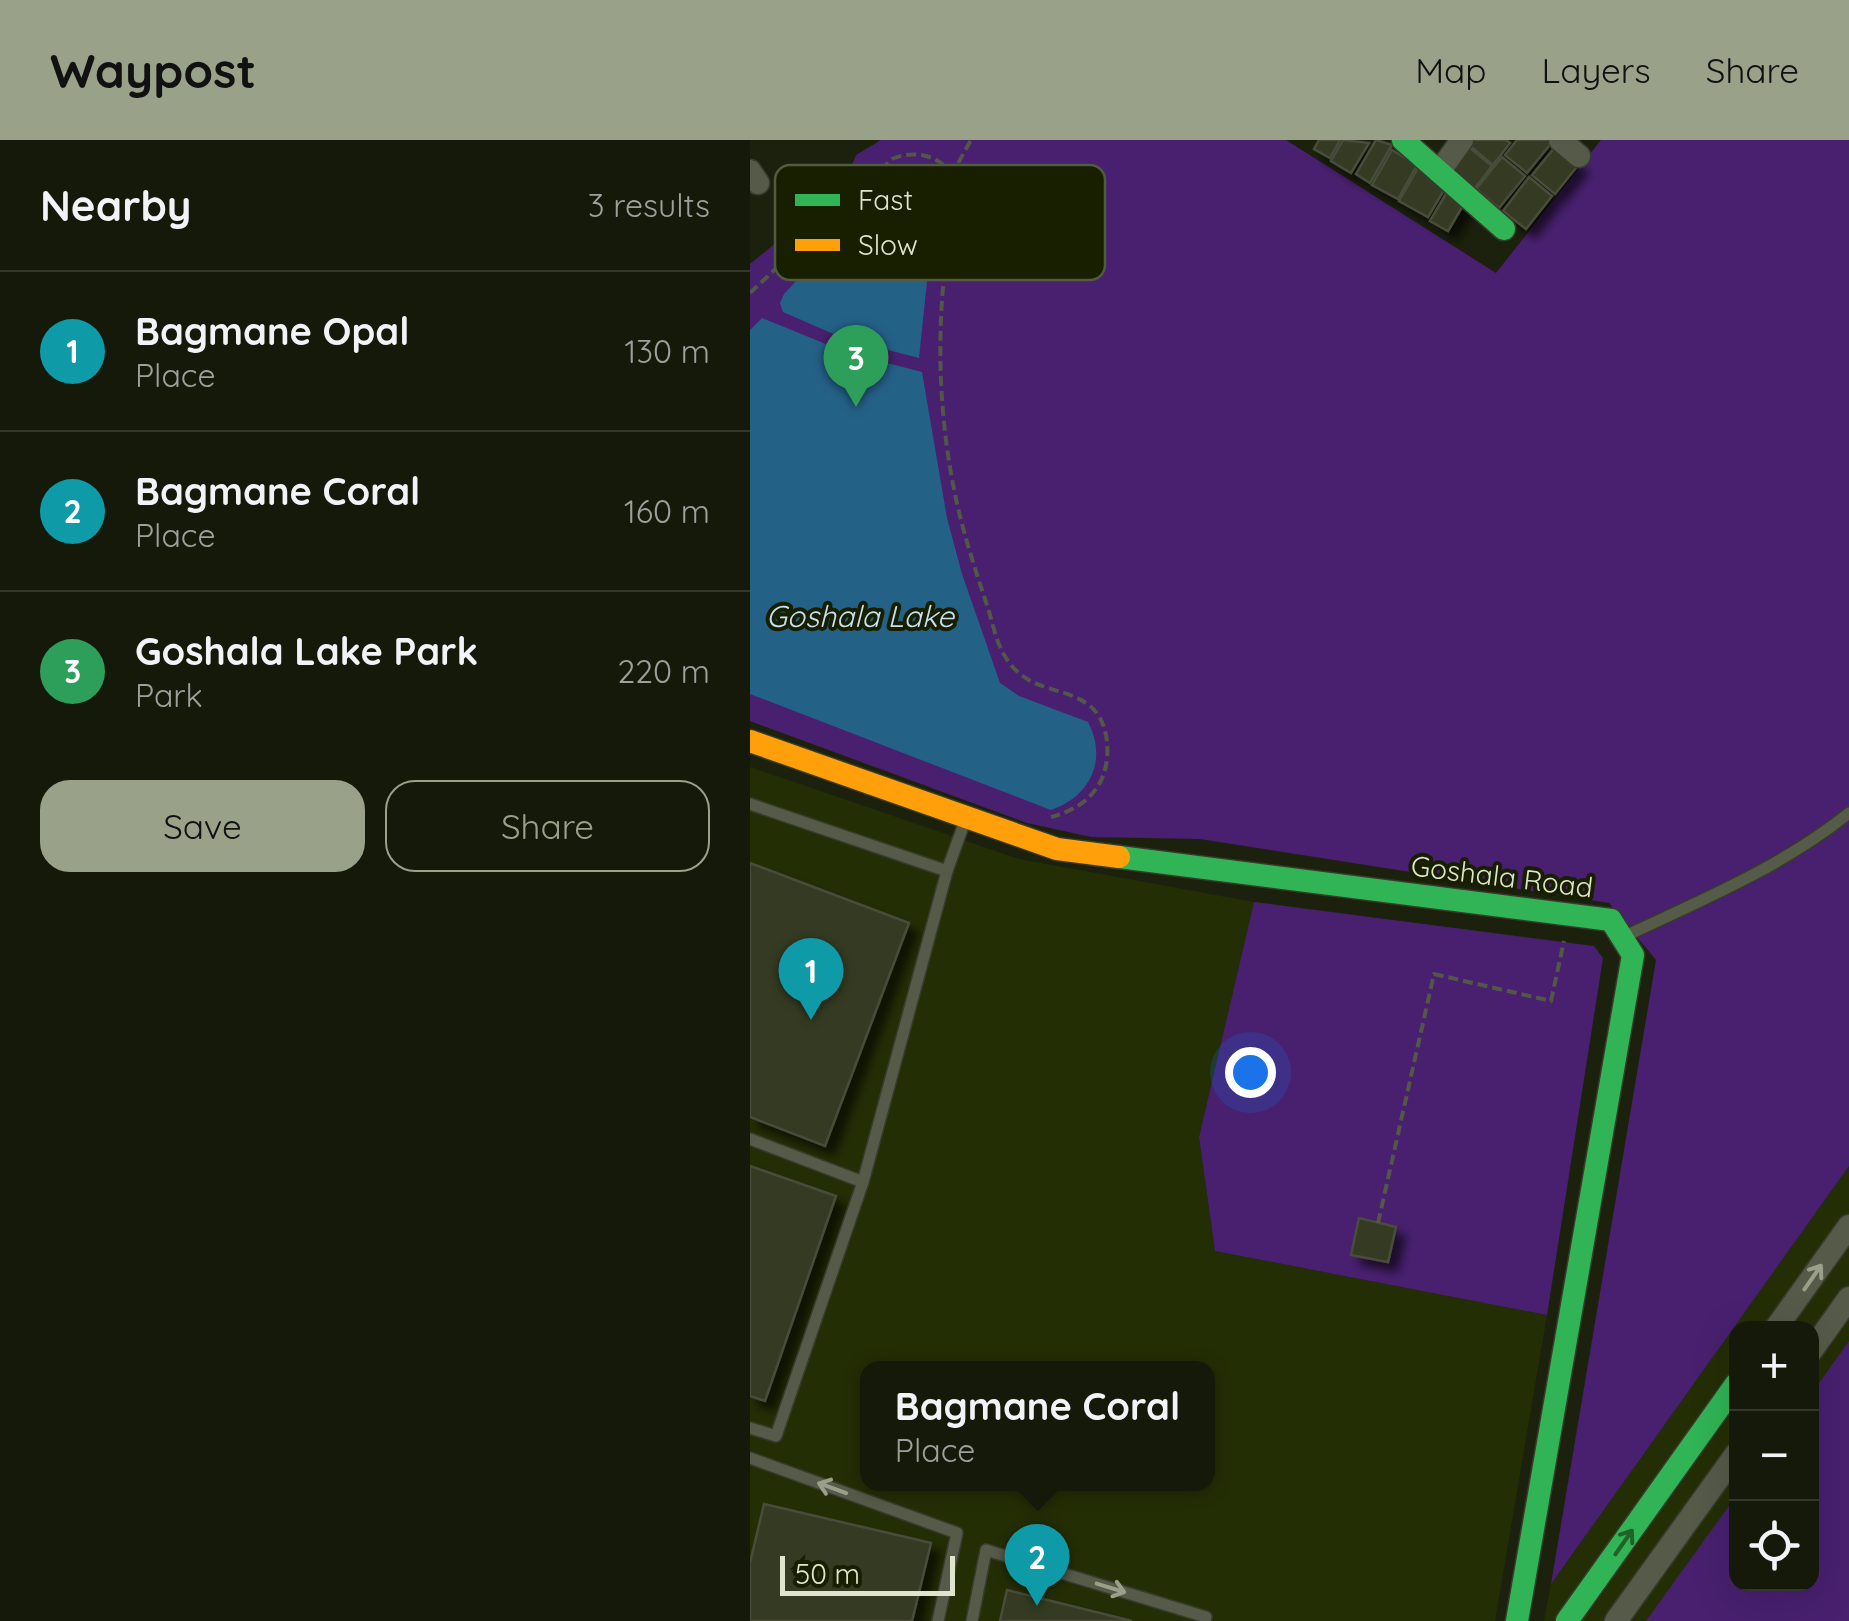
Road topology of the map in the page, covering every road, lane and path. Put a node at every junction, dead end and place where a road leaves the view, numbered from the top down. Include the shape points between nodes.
1 (971, 140) edge
2 (1403, 140) edge
3 (1462, 140) edge
4 (1560, 140) edge
5 (1580, 156) dead end
6 (886, 165) edge
7 (942, 165) edge
8 (958, 165) edge
9 (1438, 172) junction
10 (1504, 229) dead end
11 (775, 269) edge
12 (944, 280) edge
13 (750, 293) edge
14 (750, 740) edge
15 (750, 804) edge
16 (1849, 813) edge
17 (967, 817) junction
18 (1041, 818) dead end
19 (947, 870) junction
20 (1570, 915) junction
21 (1623, 938) junction
22 (750, 1139) edge
23 (864, 1182) junction
24 (1378, 1222) dead end
25 (1849, 1226) edge
26 (1849, 1298) edge
27 (1781, 1321) edge
28 (1819, 1340) edge
29 (1729, 1394) edge
30 (750, 1428) edge
31 (750, 1458) edge
32 (1729, 1464) edge
33 (938, 1621) edge
34 (972, 1621) edge
35 (1205, 1621) edge
36 (1517, 1621) edge
37 (1568, 1621) edge
38 (1616, 1621) edge

1 - 8 path
2 - 9 street
3 - 9 street
4 - 5 street
6 - 7 path via 902,154 926,155
9 - 10 street
11 - 13 path
12 - 18 path via 940,364 948,456 968,546 1006,658 1027,680 1088,704 1106,738 1097,788 1067,812
14 - 17 street, Goshala Road
15 - 19 lane
16 - 21 lane via 1742,882
17 - 19 lane
17 - 20 street, Goshala Road via 1057,850
19 - 23 lane
20 - 21 street, Goshala Road via 1611,920
20 - 24 path via 1551,1000 1434,974
21 - 36 street via 1633,955
22 - 23 lane
23 - 30 lane via 776,1436
27 -> 25 street
26 - 28 street
37 -> 29 street
33 -> 31 lane via 956,1533
32 - 38 street
34 -> 35 lane via 986,1550

